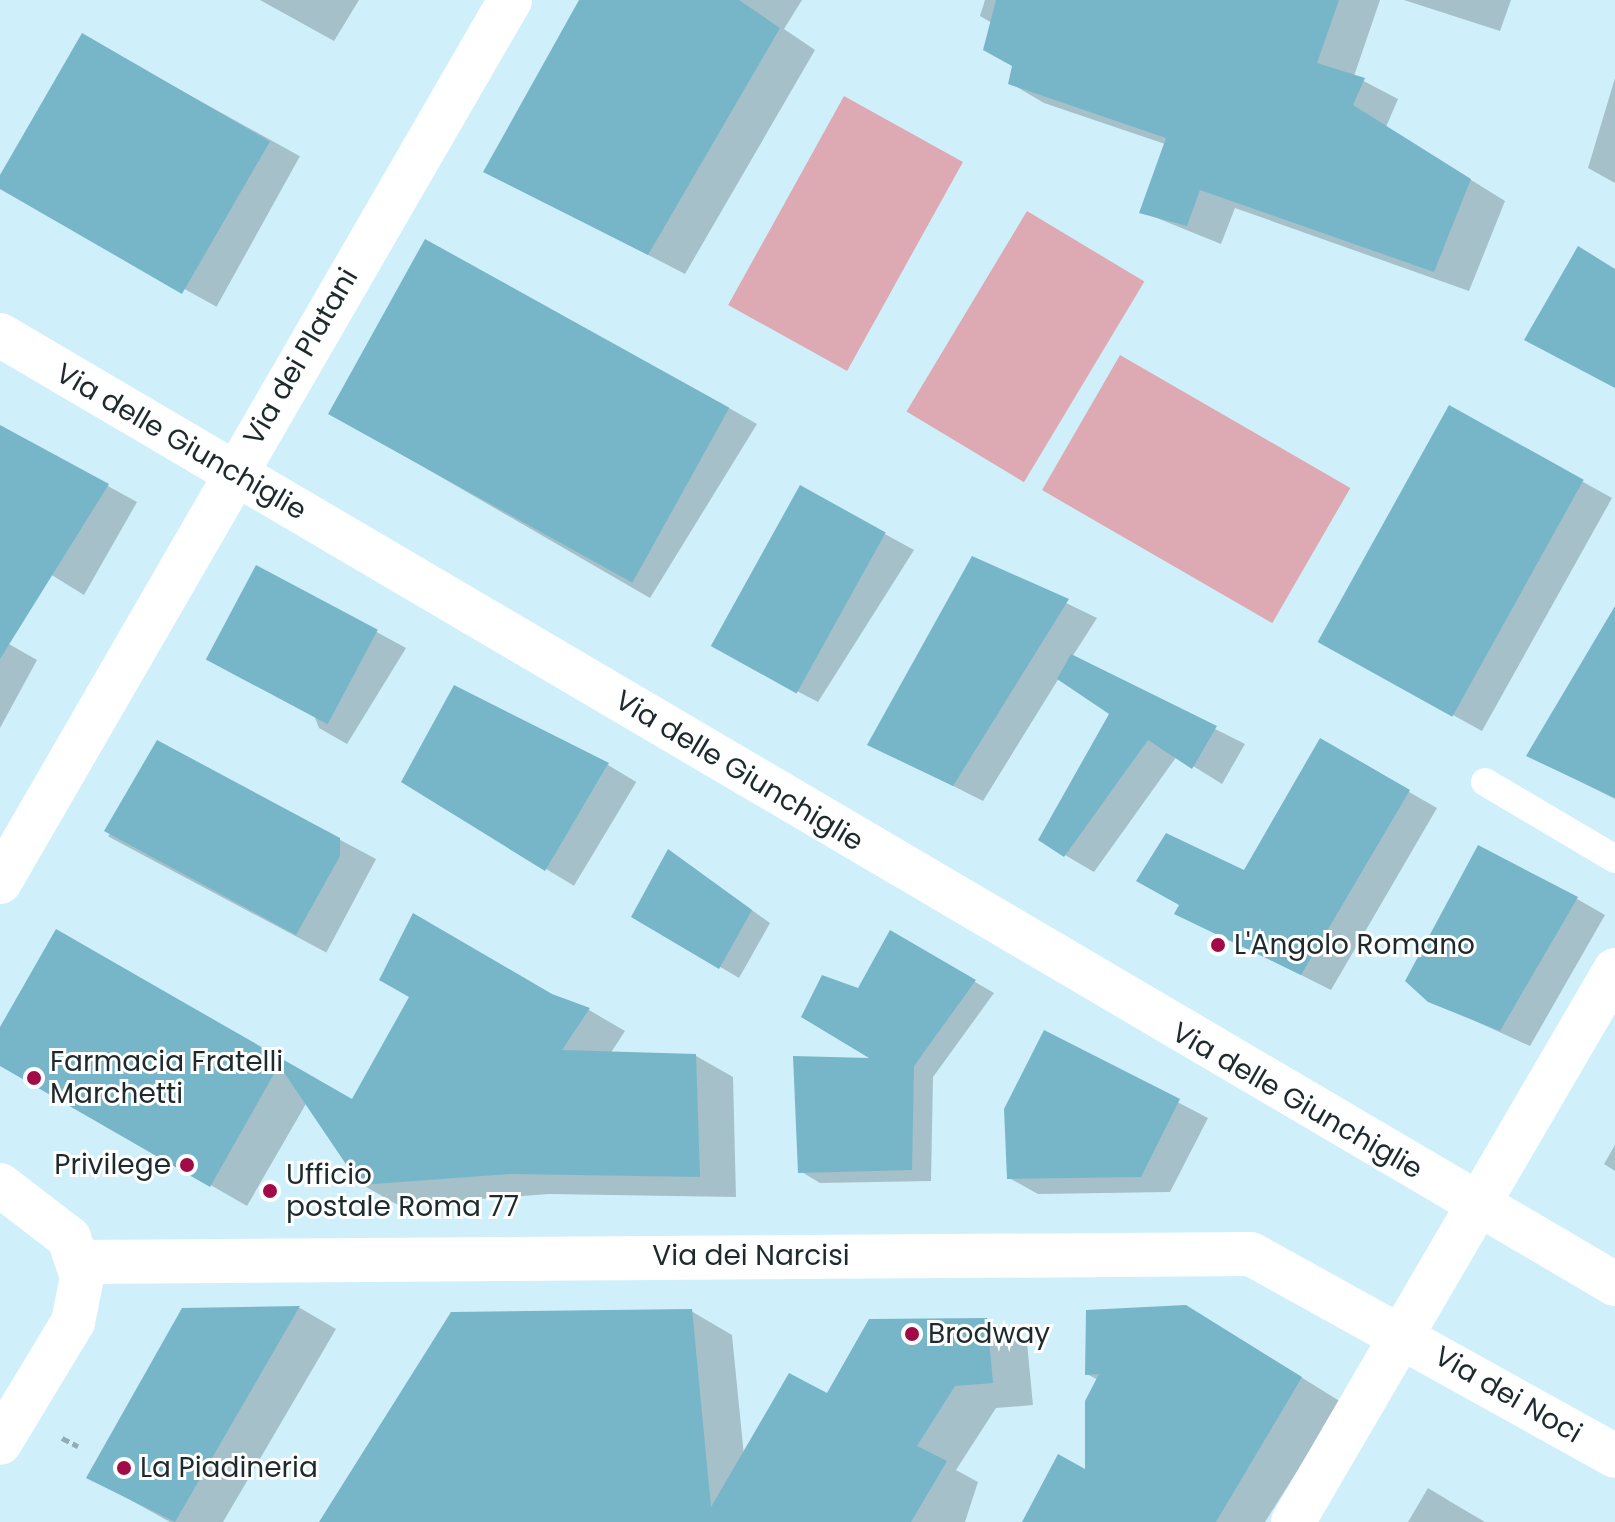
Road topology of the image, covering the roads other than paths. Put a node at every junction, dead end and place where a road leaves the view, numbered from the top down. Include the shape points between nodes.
1 (510, 0) edge
2 (0, 335) edge
3 (234, 473) junction
4 (1485, 782) dead end
5 (1615, 859) edge
6 (0, 882) edge
7 (1615, 970) edge
8 (0, 1185) edge
9 (1478, 1207) junction
10 (81, 1262) junction
11 (1615, 1284) edge
12 (1402, 1333) junction
13 (0, 1443) edge
14 (1615, 1456) edge
15 (1293, 1522) edge

1 - 3 street, Via dei Platani
2 - 3 street, Via delle Giunchiglie
3 - 6 street, Via dei Platani
3 - 9 street, Via delle Giunchiglie
4 - 5 lane
7 - 9 street
8 - 10 street via 59,1227
9 - 11 street
9 - 12 street
10 - 12 street, Via dei Narcisi via 1251,1254
10 - 13 street via 73,1322
12 - 14 street, Via dei Noci
12 - 15 street

